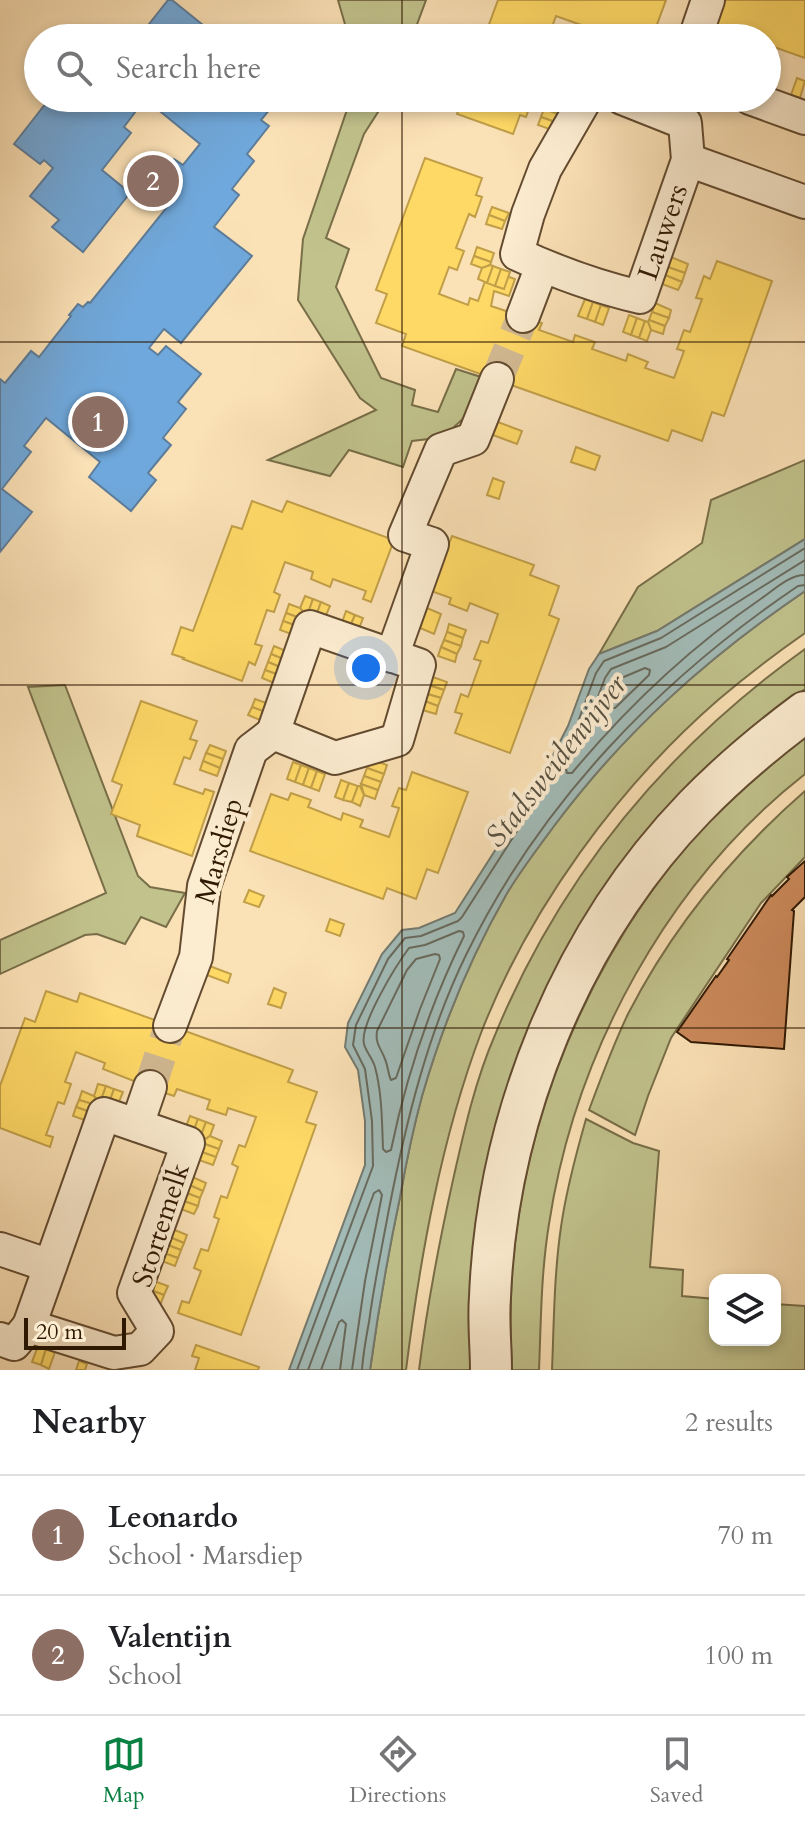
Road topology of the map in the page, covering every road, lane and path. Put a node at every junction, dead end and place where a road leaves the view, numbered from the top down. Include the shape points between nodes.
1 (708, 0) edge
2 (700, 24) edge
3 (781, 109) edge
4 (578, 112) edge
5 (676, 112) edge
6 (805, 118) edge
7 (688, 160) junction
8 (805, 202) edge
9 (542, 266) junction
10 (523, 316) tunnel mouth
11 (497, 379) tunnel mouth
12 (392, 656) junction
13 (805, 712) edge
14 (273, 733) junction
15 (170, 1026) tunnel mouth
16 (150, 1087) tunnel mouth
17 (137, 1125) junction
18 (0, 1249) edge
19 (50, 1266) junction
20 (14, 1345) edge
21 (491, 1370) edge

1 - 2 street
3 - 6 street
4 - 9 street, Lauwers via 545,169 517,254
5 - 7 street, Lauwers via 685,123
7 - 8 street, Lauwers
7 - 9 street, Lauwers via 640,297
9 - 10 street
11 - 12 street via 473,439 441,450 405,535 432,544
12 - 14 street, Marsdiep via 310,627
12 - 14 street, Marsdiep via 419,665 397,740 335,758
13 - 21 street via 693,809 629,888 551,1026 531,1078 502,1188 489,1299
14 - 15 street, Marsdiep via 251,750 204,886 196,957
16 - 17 street
17 - 19 street, Stortemelk via 104,1114
17 - 20 street, Stortemelk via 188,1143 134,1293 157,1331 140,1349 114,1353
18 - 19 street
19 - 20 street, Stortemelk

